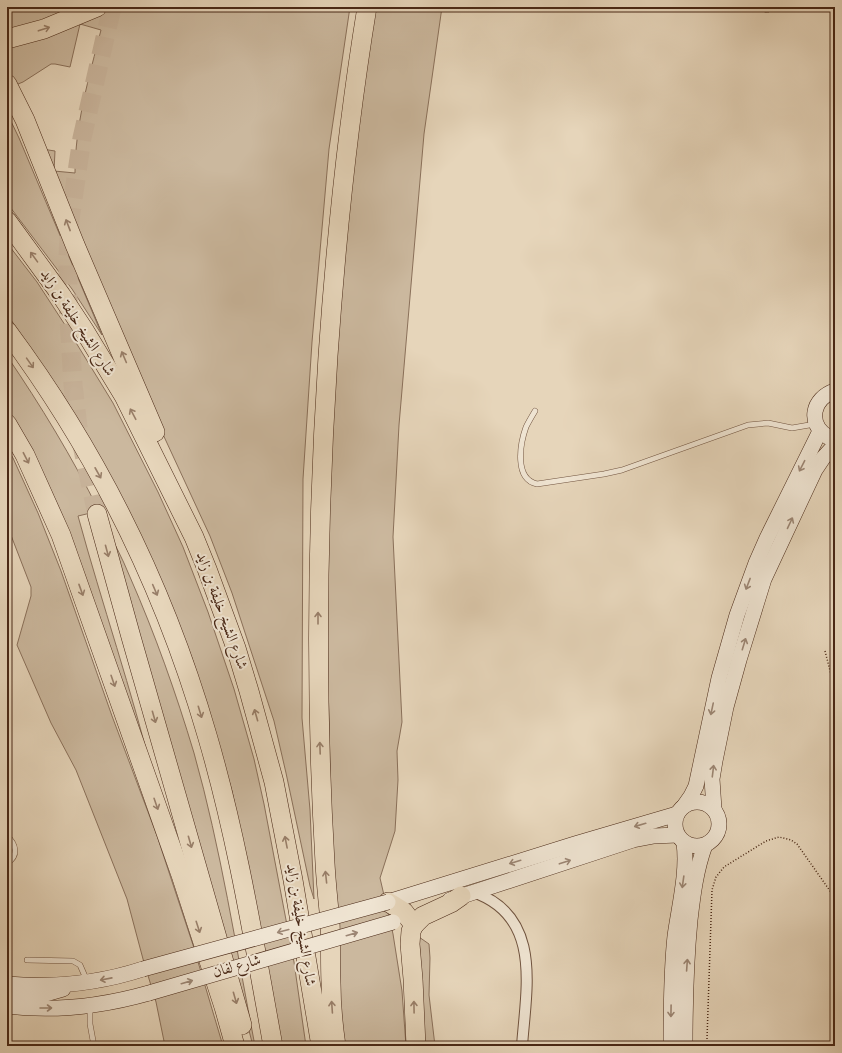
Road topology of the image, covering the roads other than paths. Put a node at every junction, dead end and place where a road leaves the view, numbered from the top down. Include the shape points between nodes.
1 (97, 7) edge
2 (367, 7) edge
3 (759, 7) edge
4 (767, 10) dead end
5 (7, 39) edge
6 (7, 84) edge
7 (7, 221) edge
8 (7, 331) edge
9 (835, 391) edge
10 (536, 411) dead end
11 (7, 424) edge
12 (818, 427) junction
13 (835, 440) edge
14 (835, 445) edge
15 (97, 514) tunnel mouth
16 (194, 537) junction
17 (681, 810) junction
18 (714, 810) junction
19 (7, 836) edge
20 (681, 839) junction
21 (705, 845) junction
22 (7, 863) edge
23 (467, 894) junction
24 (388, 902) junction
25 (405, 921) junction
26 (27, 960) dead end
27 (80, 983) junction
28 (7, 984) edge
29 (9, 1005) edge
30 (90, 1005) junction
31 (94, 1046) edge
32 (235, 1046) edge
33 (248, 1046) edge
34 (273, 1046) edge
35 (321, 1046) edge
36 (336, 1046) edge
37 (416, 1046) edge
38 (522, 1046) edge
39 (671, 1046) edge
40 (685, 1046) edge

5 -> 1 highway via 44,29
36 -> 2 highway via 322,798 318,660 319,523 337,240 347,142
3 - 4 lane
16 -> 6 highway via 161,447 25,120
16 -> 7 highway, شارع الشيخ خليفة بن زايد via 120,390 61,295
8 -> 34 highway via 48,389 101,477 136,546 178,647 207,735 225,803
9 - 12 street via 817,404 815,417
10 - 12 lane via 526,427 521,454 525,477 537,484 622,470 748,426 768,423 792,428
11 -> 32 highway via 25,455 61,535 181,875
12 - 13 street via 829,438
12 -> 17 street via 746,589 719,678 696,786
18 -> 14 street via 712,778 716,752 739,660 759,595 815,470
15 -> 33 highway
35 -> 16 highway, شارع الشيخ خليفة بن زايد via 272,775 236,648
17 - 18 street via 694,802 700,802
17 - 20 street via 675,824
17 -> 24 street, شارع لفان
18 - 21 street via 719,819 719,830 714,839
19 - 22 lane via 12,840 16,853
20 - 21 street via 694,847
23 -> 20 street via 633,840 654,836
20 -> 39 street via 685,863 672,970
40 -> 21 street via 689,933 694,884
23 - 25 highway via 423,916
23 - 38 street via 492,900 515,923 523,942 527,973
24 - 25 highway via 399,908
24 -> 27 street, شارع لفان, bridge via 144,969
30 -> 25 street, شارع لفان, bridge via 149,993
37 -> 25 highway via 410,937
26 - 27 lane via 73,961 80,965
27 - 28 street, شارع لفان
27 - 29 street via 36,997 16,998
29 -> 30 street, شارع لفان via 54,1008
30 - 31 lane

